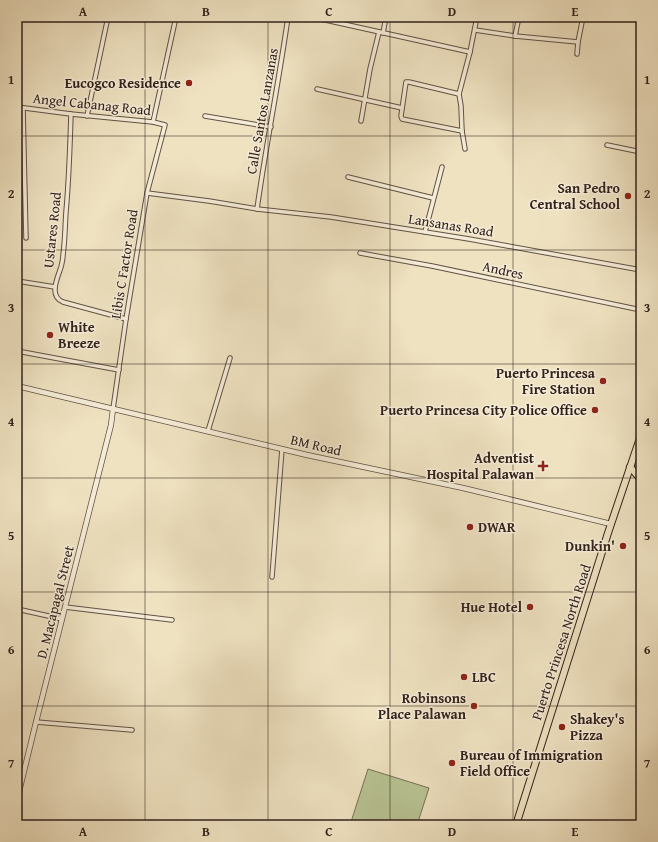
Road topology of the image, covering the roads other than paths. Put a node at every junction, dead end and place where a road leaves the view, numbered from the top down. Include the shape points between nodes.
1 (108, 17) edge
2 (176, 17) edge
3 (288, 17) edge
4 (312, 17) edge
5 (386, 17) edge
6 (477, 17) edge
7 (519, 17) edge
8 (583, 17) edge
9 (319, 18) edge
10 (475, 30) junction
11 (378, 32) junction
12 (383, 33) junction
13 (515, 36) junction
14 (578, 42) junction
15 (470, 52) junction
16 (577, 54) dead end
17 (318, 89) dead end
18 (459, 94) junction
19 (364, 100) junction
20 (17, 107) edge
21 (23, 108) junction
22 (402, 108) junction
23 (71, 114) junction
24 (87, 116) junction
25 (205, 116) dead end
26 (361, 120) dead end
27 (153, 122) junction
28 (165, 125) joint
29 (271, 127) junction
30 (462, 131) junction
31 (607, 145) dead end
32 (465, 149) dead end
33 (641, 152) edge
34 (442, 167) dead end
35 (348, 177) dead end
36 (147, 193) junction
37 (433, 198) junction
38 (257, 209) junction
39 (425, 232) junction
40 (26, 238) dead end
41 (360, 253) dead end
42 (641, 270) edge
43 (17, 281) edge
44 (55, 287) junction
45 (641, 310) edge
46 (126, 320) junction
47 (17, 350) edge
48 (230, 358) dead end
49 (119, 370) junction
50 (18, 386) edge
51 (17, 398) edge
52 (113, 409) junction
53 (208, 431) junction
54 (641, 435) edge
55 (282, 449) junction
56 (630, 467) junction
57 (641, 481) edge
58 (611, 524) junction
59 (272, 577) dead end
60 (65, 607) junction
61 (17, 609) edge
62 (62, 619) junction
63 (172, 620) dead end
64 (36, 722) junction
65 (132, 730) dead end
66 (17, 800) edge
67 (516, 825) edge

1 - 24 street
2 - 27 street
3 - 29 street, Calle Santos Lanzanas
4 - 9 street
5 - 12 street
6 - 10 street
7 - 13 street
8 - 14 street
9 - 11 street
10 - 13 street
10 - 15 street
11 - 12 street
11 - 19 street
12 - 15 street
13 - 14 street
14 - 16 street
15 - 18 street
17 - 19 street
18 - 22 street via 407,82
18 - 30 street
19 - 22 street
19 - 26 street
20 - 21 street, Angel Cabanag Road
21 - 23 street, Angel Cabanag Road
21 - 40 street
22 - 30 street via 402,119
23 - 24 street, Angel Cabanag Road
23 - 44 street, Ustares Road via 63,253
24 - 27 street, Angel Cabanag Road
25 - 29 street
27 - 28 street, Angel Cabanag Road
28 - 36 street, Libis C Factor Road
29 - 38 street, Calle Santos Lanzanas
30 - 32 street
31 - 33 street
34 - 37 street
35 - 37 street
36 - 38 street, Lansanas Road
36 - 46 street, Libis C Factor Road
37 - 39 street
38 - 39 street, Lansanas Road via 331,217
39 - 42 street, Lansanas Road
41 - 45 street, Andres
43 - 44 street
44 - 46 street, Ustares Road via 56,298 59,300
46 - 49 street, Libis C Factor Road
47 - 49 street
48 - 53 street
49 - 52 street, Libis C Factor Road
50 - 51 street
50 - 52 street, BM Road
52 - 53 street, BM Road
52 - 60 street, D. Macapagal Street
53 - 55 street, BM Road
54 - 56 main road, Puerto Princesa North Road
55 - 58 street, BM Road via 463,488
55 - 59 street
56 - 57 main road
56 - 58 main road, Puerto Princesa North Road
58 - 67 main road, Puerto Princesa North Road
60 - 62 street, D. Macapagal Street
60 - 63 street
61 - 62 street
62 - 64 street, D. Macapagal Street
64 - 65 street
64 - 66 street, D. Macapagal Street

